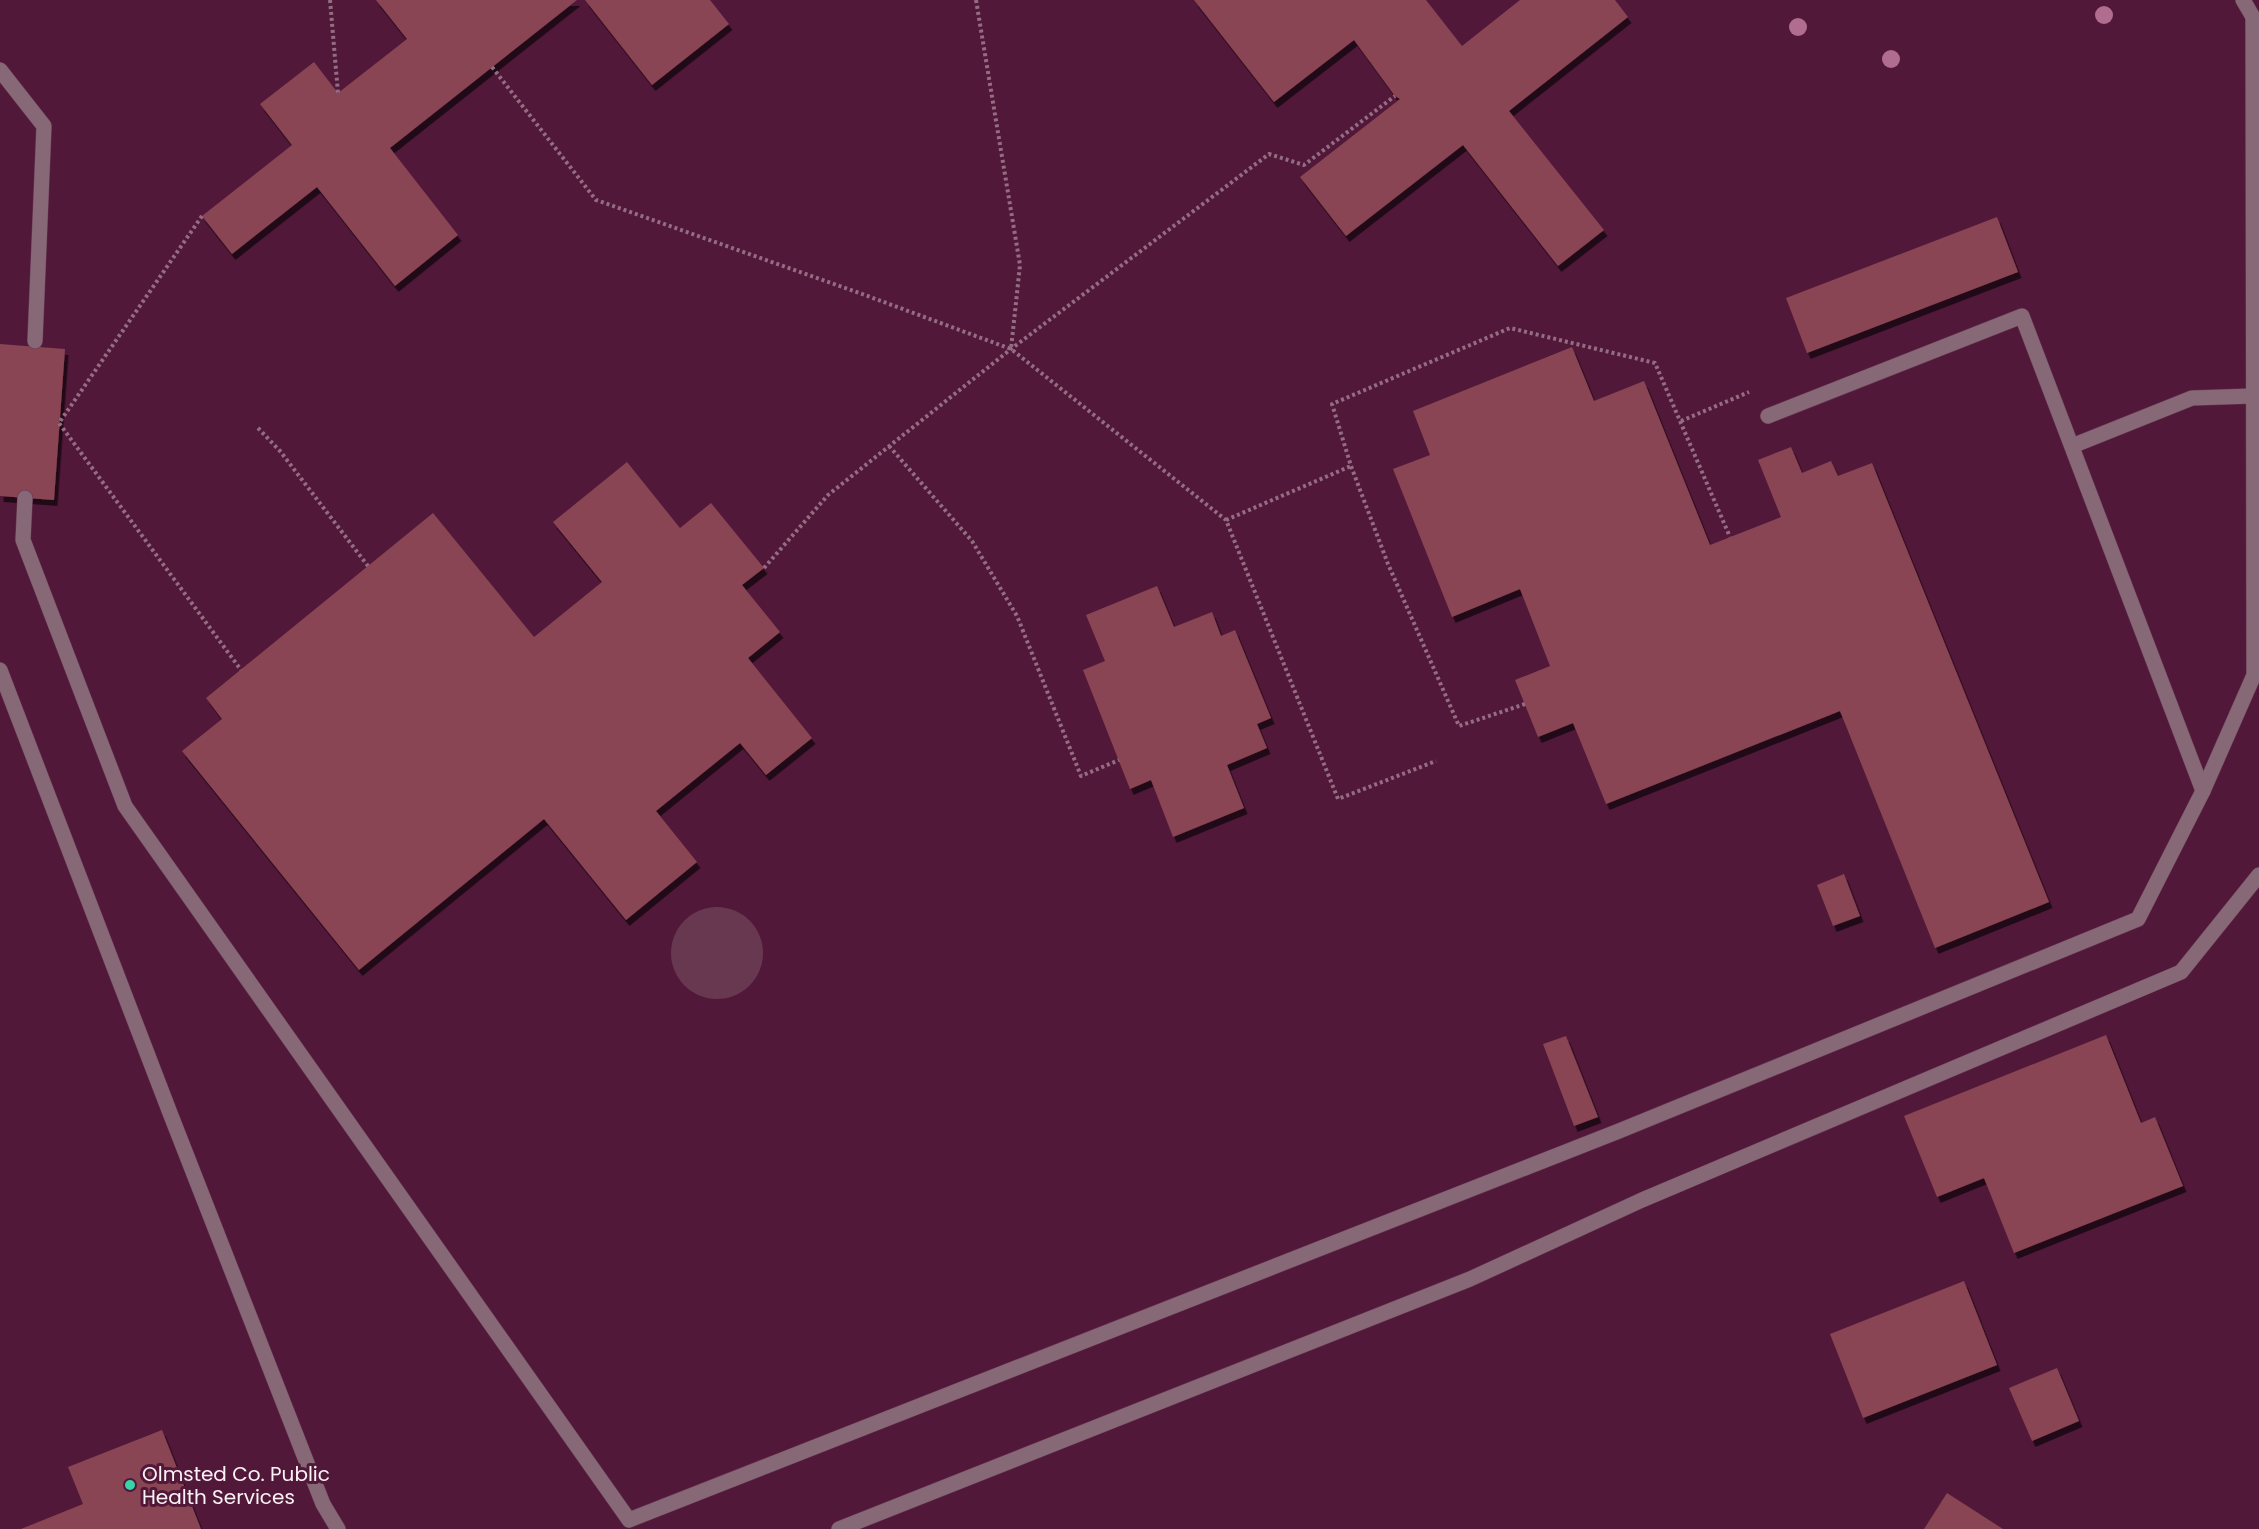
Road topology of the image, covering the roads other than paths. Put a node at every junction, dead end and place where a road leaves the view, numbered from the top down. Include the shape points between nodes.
1 (2243, 0) edge
2 (0, 70) edge
3 (35, 341) dead end
4 (2253, 396) junction
5 (1768, 416) dead end
6 (2072, 447) junction
7 (25, 498) dead end
8 (0, 669) edge
9 (2203, 791) junction
10 (2259, 875) edge
11 (338, 1529) edge
12 (839, 1529) edge

1 - 4 lane via 2253,17
2 - 3 lane via 44,126
4 - 6 lane via 2192,398
4 - 9 lane via 2254,675
5 - 6 lane via 2022,316
6 - 9 lane
7 - 9 lane via 23,540 125,806 629,1520 1619,1131 2138,919
8 - 11 lane via 318,1493
10 - 12 lane via 2181,972 1642,1200 1470,1280

